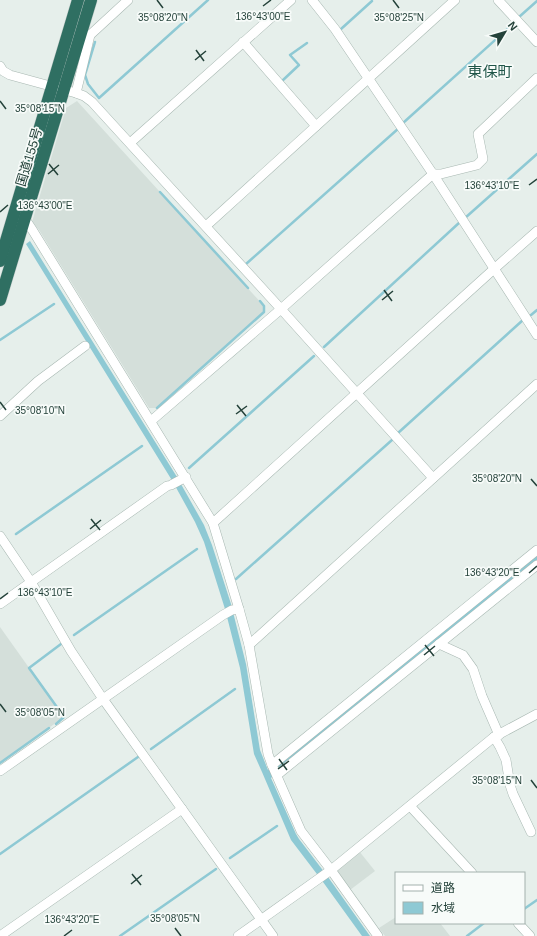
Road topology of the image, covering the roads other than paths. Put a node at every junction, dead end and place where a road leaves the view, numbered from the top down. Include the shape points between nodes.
1 (78, 0) edge
2 (91, 0) edge
3 (128, 0) edge
4 (291, 0) edge
5 (312, 0) edge
6 (455, 0) edge
7 (498, 0) edge
8 (243, 42) junction
9 (537, 42) edge
10 (0, 66) edge
11 (537, 78) edge
12 (369, 79) junction
13 (58, 88) junction
14 (76, 93) junction
15 (316, 126) junction
16 (130, 143) junction
17 (433, 174) junction
18 (25, 219) junction
19 (206, 226) junction
20 (537, 231) edge
21 (0, 261) edge
22 (494, 269) junction
23 (0, 300) edge
24 (281, 309) junction
25 (537, 335) edge
26 (85, 346) dead end
27 (537, 384) edge
28 (356, 393) junction
29 (0, 416) edge
30 (151, 421) junction
31 (184, 477) junction
32 (433, 478) junction
33 (213, 523) junction
34 (0, 536) edge
35 (537, 550) edge
36 (537, 565) edge
37 (31, 582) junction
38 (0, 604) edge
39 (236, 609) junction
40 (439, 644) junction
41 (249, 645) junction
42 (103, 699) junction
43 (537, 714) edge
44 (497, 736) junction
45 (274, 770) junction
46 (0, 772) edge
47 (410, 806) junction
48 (182, 809) junction
49 (531, 832) dead end
50 (329, 872) junction
51 (471, 872) edge
52 (261, 920) junction
53 (519, 924) edge
54 (1, 935) edge
55 (238, 936) edge
56 (272, 936) edge
57 (378, 936) edge
58 (530, 936) edge

1 - 13 highway, 国道155号
2 - 13 highway, 国道155号
3 - 14 street via 90,35
4 - 8 street
5 - 12 street
6 - 12 street
7 - 9 street
8 - 15 street
8 - 16 street
10 - 13 street via 10,75
11 - 17 street via 478,134 483,160 477,166
12 - 15 street
12 - 17 street
13 - 14 street
13 - 18 highway, 国道155号
13 - 21 highway, 国道155号
14 - 16 street via 92,102
15 - 19 street
16 - 19 street
17 - 22 street
17 - 24 street
18 - 23 highway, 国道155号
18 - 30 street
19 - 24 street
20 - 22 street
22 - 25 street
22 - 28 street
24 - 28 street
24 - 30 street
26 - 29 street via 38,381
27 - 32 street
28 - 32 street
28 - 33 street
30 - 31 street
31 - 33 street
31 - 37 street via 167,486
32 - 41 street
33 - 39 street
34 - 37 street
35 - 45 street
36 - 40 street
37 - 38 street
37 - 42 street
39 - 41 street
39 - 42 street via 223,615
40 - 44 street via 463,655 473,670
40 - 45 street
41 - 45 street via 268,754
42 - 46 street
42 - 48 street
43 - 44 street
44 - 47 street
44 - 49 street via 506,760 513,794
45 - 50 street via 301,831
47 - 50 street
47 - 51 street
48 - 52 street
48 - 54 street
50 - 52 street
50 - 57 street
52 - 55 street
52 - 56 street
53 - 58 street

